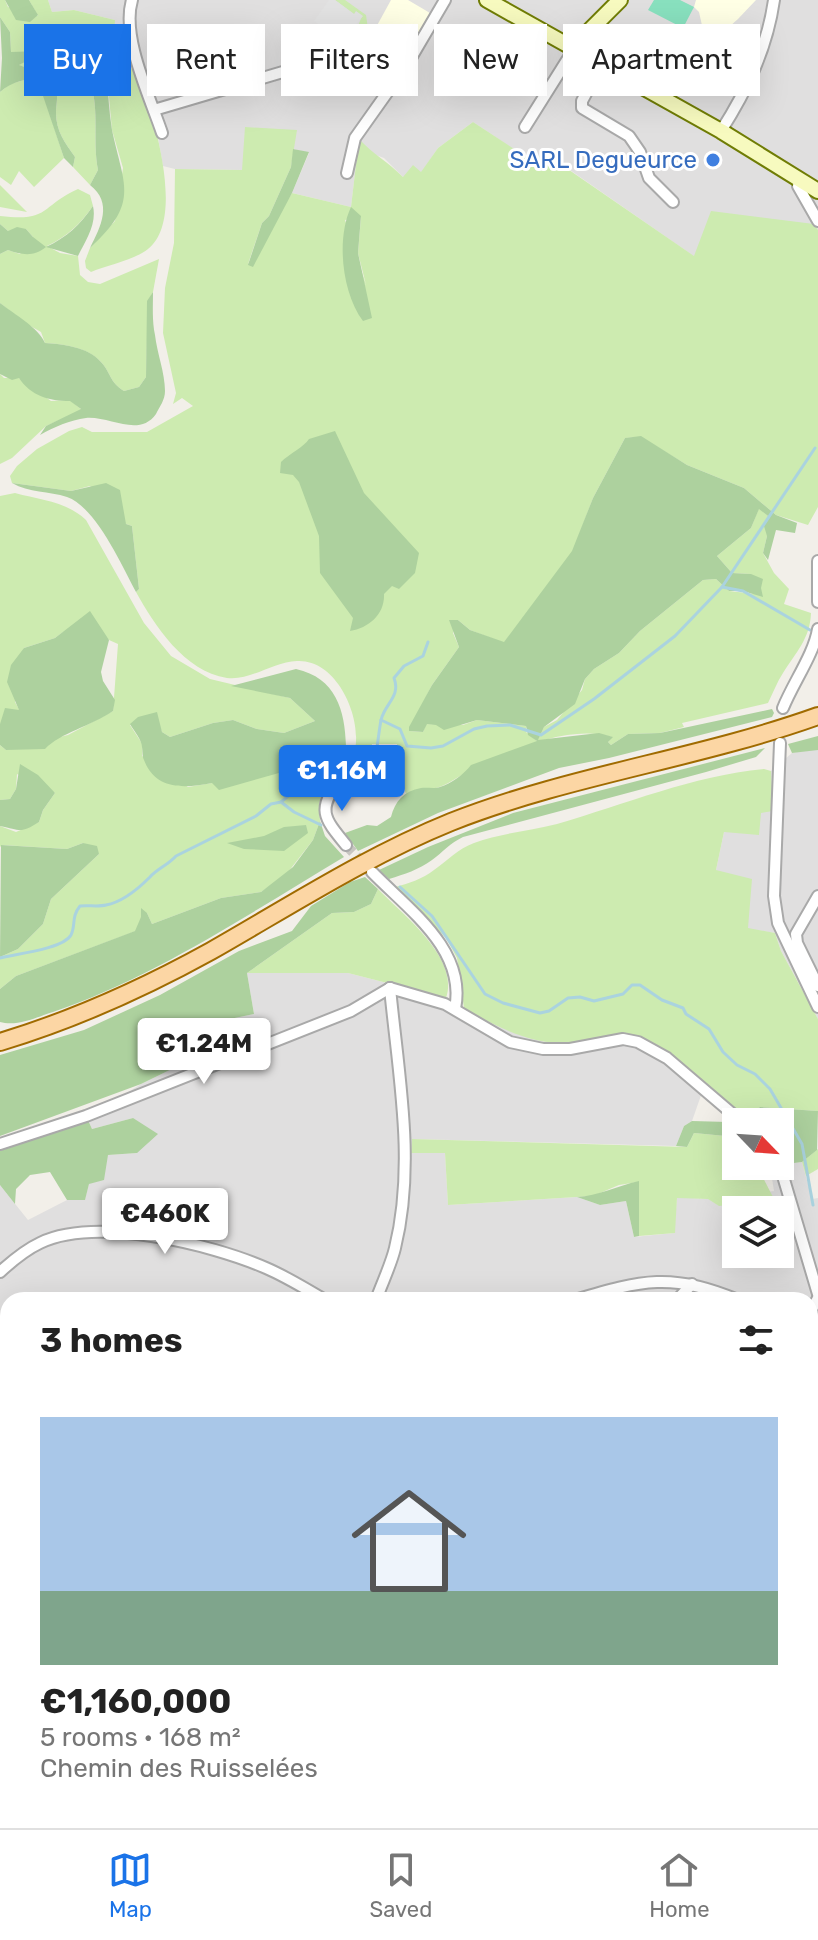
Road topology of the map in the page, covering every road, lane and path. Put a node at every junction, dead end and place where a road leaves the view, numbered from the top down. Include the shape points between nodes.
1 (132, 0) edge
2 (445, 0) edge
3 (487, 0) edge
4 (620, 0) edge
5 (774, 0) edge
6 (596, 24) edge
7 (563, 43) edge
8 (418, 46) edge
9 (563, 67) edge
10 (281, 72) edge
11 (385, 96) edge
12 (585, 96) edge
13 (659, 96) edge
14 (154, 110) junction
15 (525, 127) dead end
16 (721, 131) junction
17 (162, 133) dead end
18 (347, 173) dead end
19 (799, 180) junction
20 (818, 191) edge
21 (673, 202) dead end
22 (818, 221) edge
23 (818, 561) edge
24 (818, 602) edge
25 (818, 629) edge
26 (783, 708) dead end
27 (818, 716) edge
28 (780, 743) dead end
29 (340, 779) dead end
30 (346, 845) tunnel mouth
31 (372, 872) tunnel mouth
32 (818, 896) edge
33 (390, 988) junction
34 (817, 995) edge
35 (455, 1009) junction
36 (0, 1042) edge
37 (726, 1108) edge
38 (0, 1144) edge
39 (784, 1180) edge
40 (0, 1272) edge
41 (692, 1284) junction
42 (311, 1292) edge
43 (379, 1292) edge
44 (602, 1292) edge
45 (684, 1292) edge
46 (719, 1292) edge
47 (817, 1292) edge

1 - 14 street via 129,19
2 - 8 street
3 - 7 main road
4 - 6 main road
5 - 16 street via 754,74
9 - 15 street
10 - 14 street
11 - 18 street via 355,138
12 - 21 street via 582,108 629,136 649,178
13 - 16 main road
14 - 17 street
16 - 19 main road
19 - 20 main road
19 - 22 street
23 - 24 street
25 - 26 street
27 - 36 main road via 451,822 163,976
28 - 34 street via 774,896 778,923
29 - 30 street via 327,796 324,814
31 - 35 street via 444,946 454,969
32 - 34 street via 796,934
33 - 35 street
33 - 38 street via 351,1011 86,1116
33 - 43 street via 405,1178 395,1248
35 - 37 street via 510,1042 543,1049 623,1039 638,1042 667,1058
39 - 47 street
40 - 42 street via 40,1243 61,1236 147,1234 264,1266
41 - 44 street via 671,1280
41 - 45 street
41 - 46 street

